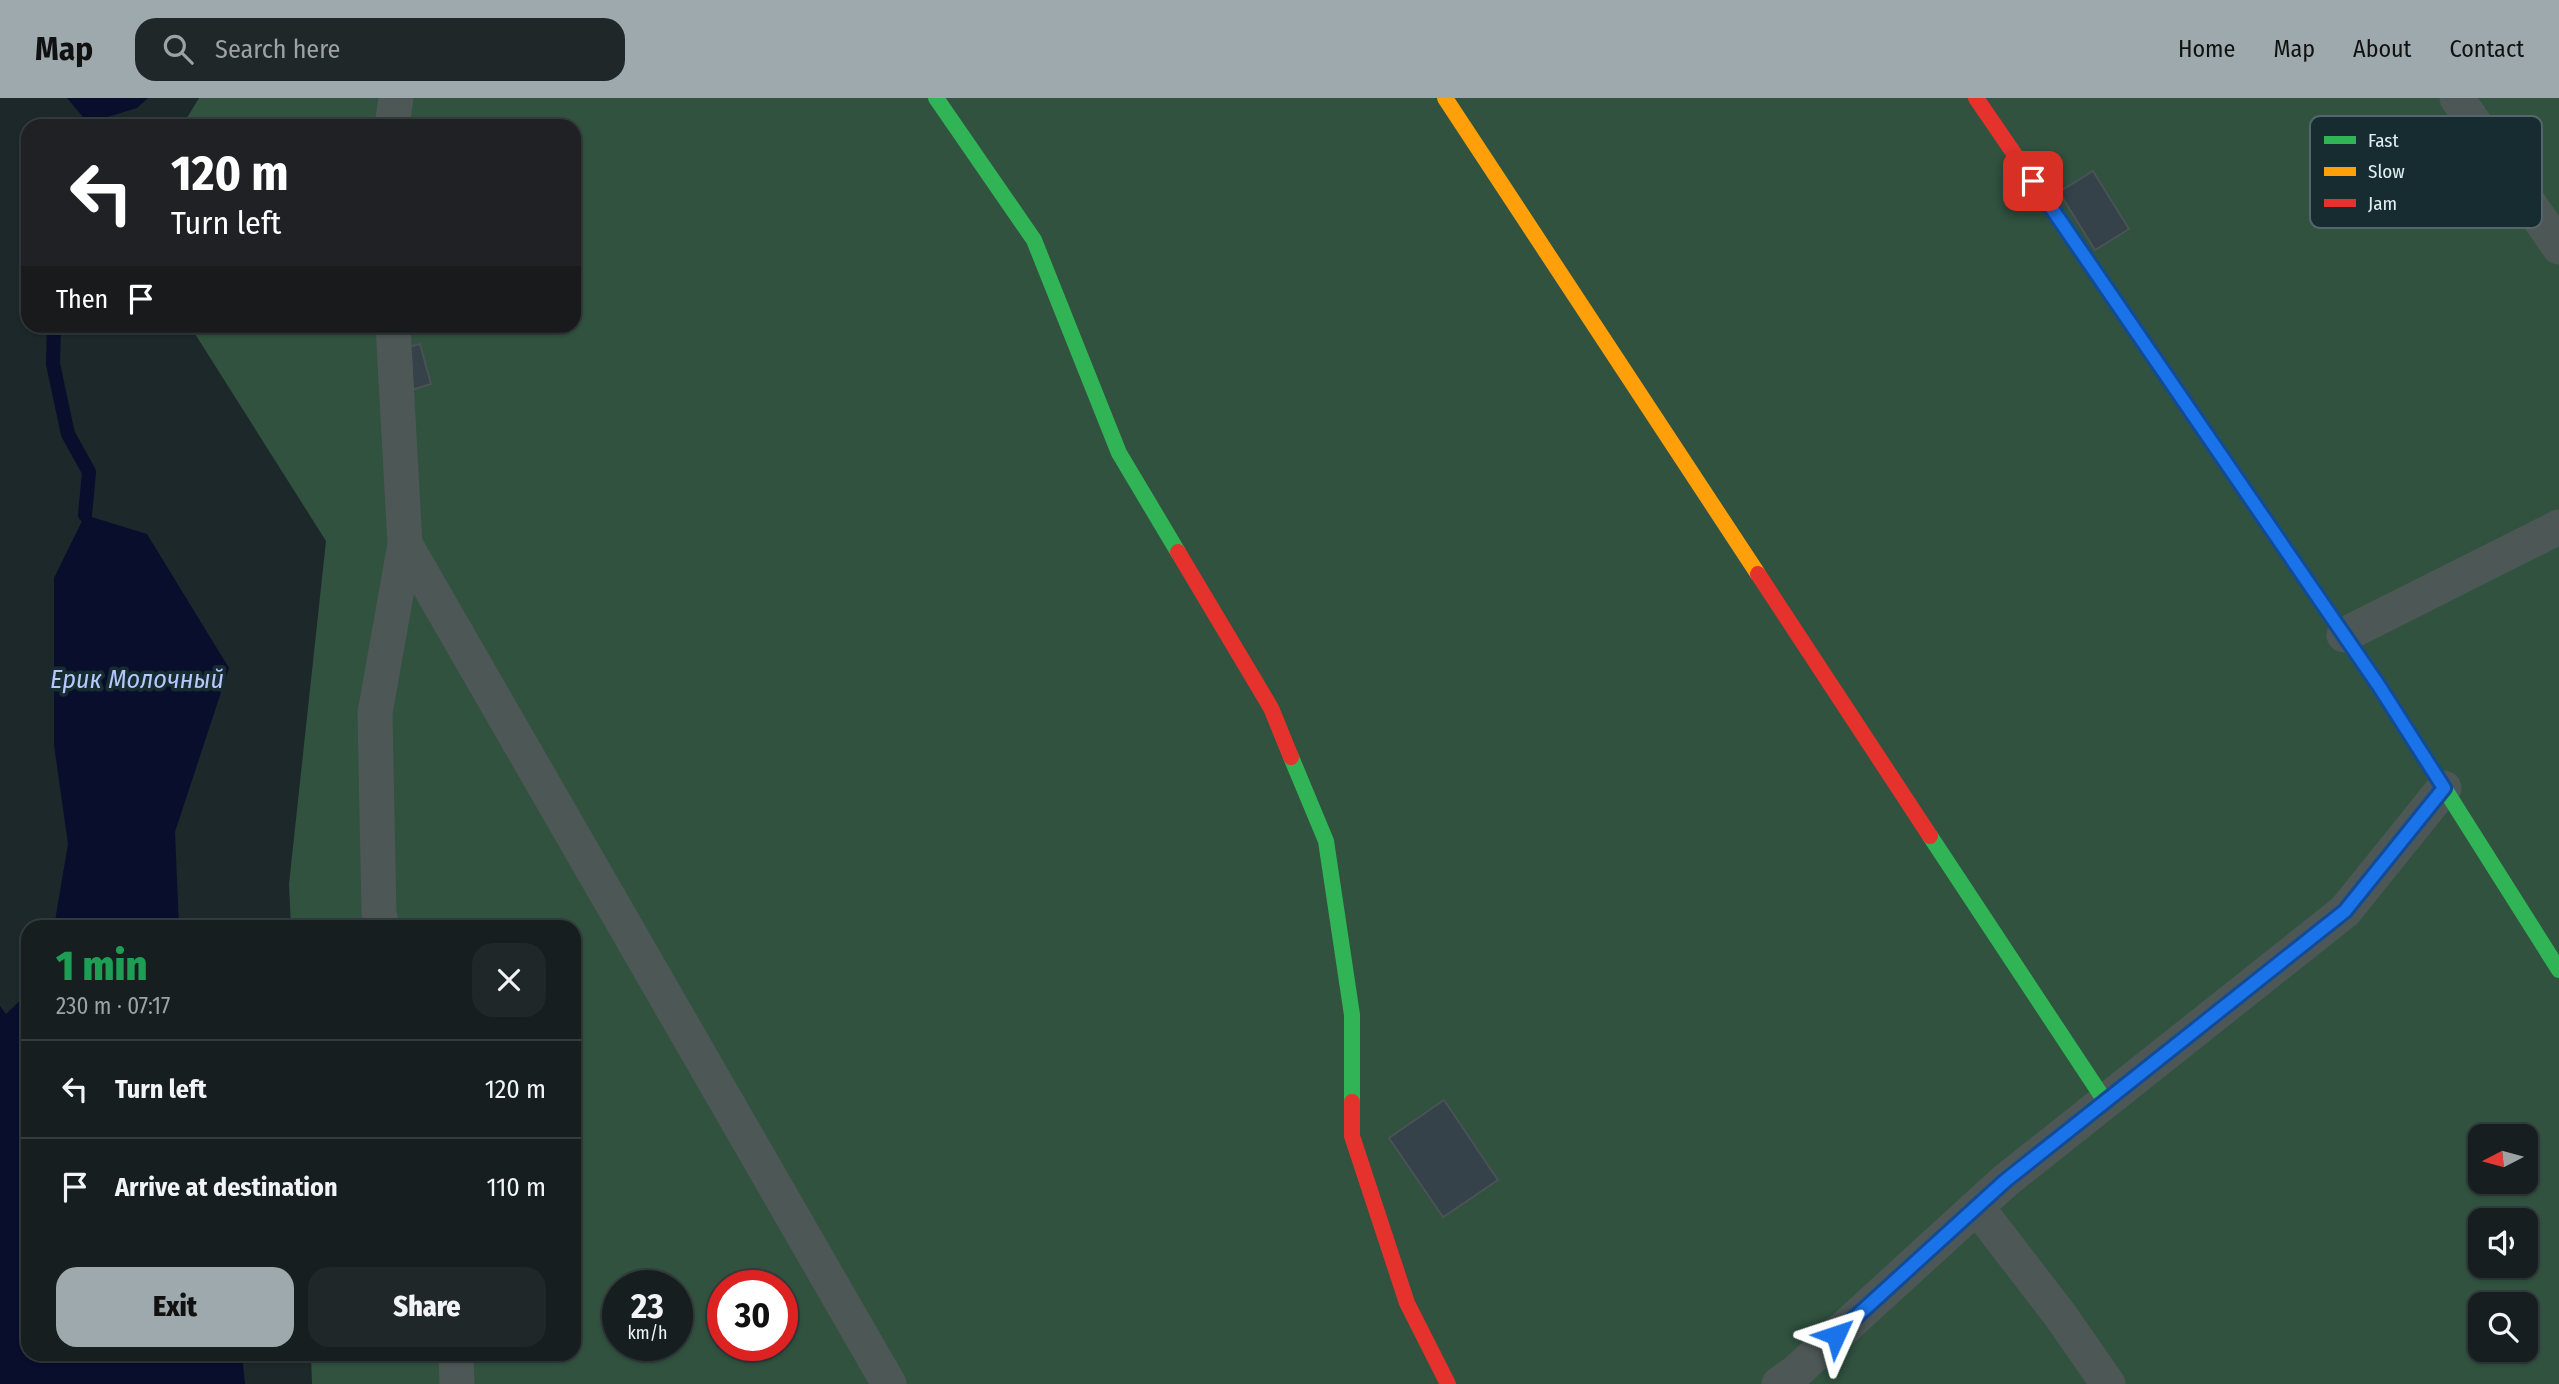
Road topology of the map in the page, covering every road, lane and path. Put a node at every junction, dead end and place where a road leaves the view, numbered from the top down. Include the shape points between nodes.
1 (396, 98) edge
2 (936, 98) edge
3 (1445, 98) edge
4 (1976, 98) edge
5 (2457, 98) edge
6 (2469, 116) edge
7 (393, 119) edge
8 (2542, 222) edge
9 (2559, 247) edge
10 (393, 333) edge
11 (2559, 527) edge
12 (405, 544) junction
13 (2344, 635) junction
14 (2444, 788) junction
15 (380, 920) edge
16 (2559, 970) edge
17 (2105, 1101) junction
18 (1977, 1207) junction
19 (456, 1361) edge
20 (457, 1384) edge
21 (890, 1384) edge
22 (1448, 1384) edge
23 (1779, 1384) edge
24 (2108, 1384) edge

1 - 7 street
2 - 22 street via 1034,240 1119,453 1271,708 1326,841 1352,1015 1352,1136 1407,1303
3 - 17 street
4 - 13 street
5 - 6 street
8 - 9 street
10 - 12 street
11 - 13 street
12 - 15 street via 375,713
12 - 21 street
13 - 14 street
14 - 16 street
14 - 17 street via 2345,911
17 - 18 street
18 - 23 street
18 - 24 street
19 - 20 street

